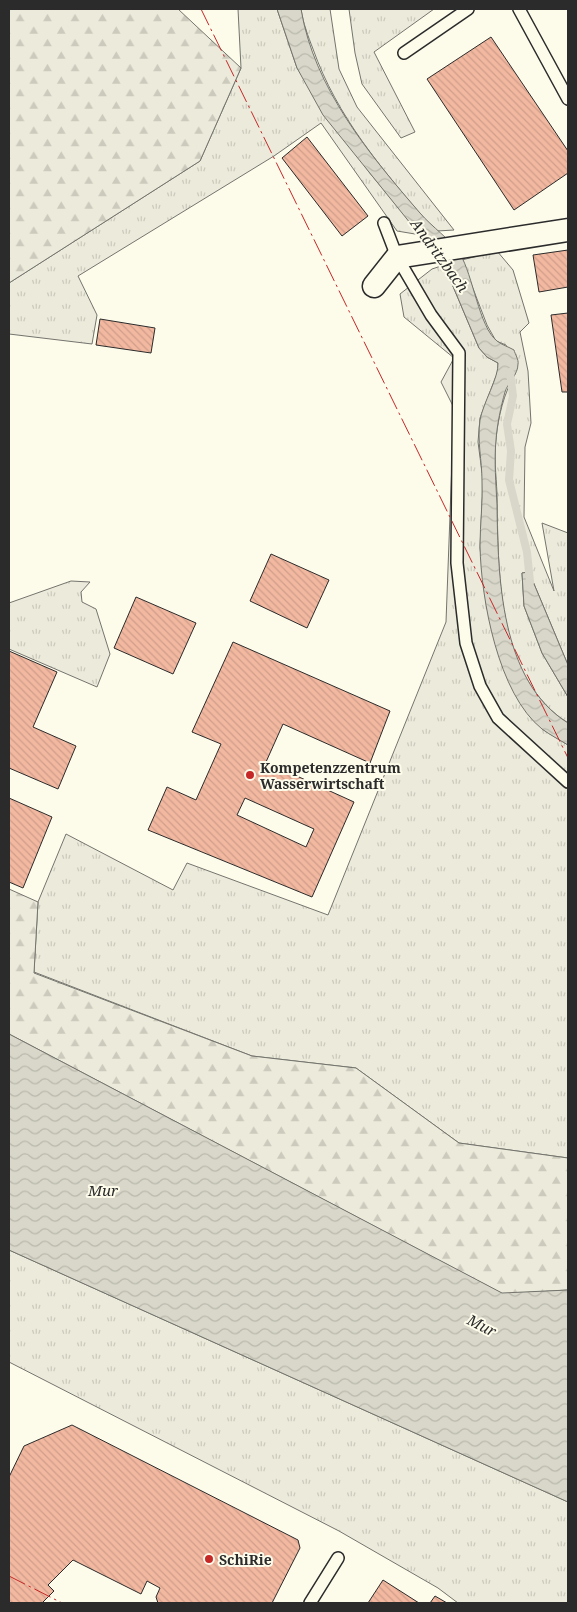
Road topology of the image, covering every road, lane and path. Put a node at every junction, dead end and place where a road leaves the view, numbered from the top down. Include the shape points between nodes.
1 (468, 9) edge
2 (519, 9) edge
3 (404, 53) dead end
4 (568, 99) edge
5 (384, 223) dead end
6 (568, 230) edge
7 (397, 257) junction
8 (374, 286) dead end
9 (568, 782) edge
10 (338, 1558) dead end
11 (310, 1603) edge

1 - 3 lane
2 - 4 lane
5 - 7 lane
6 - 7 street
7 - 8 street
7 - 9 lane via 431,315 459,353 457,563 466,643 480,686 498,718
10 - 11 lane

